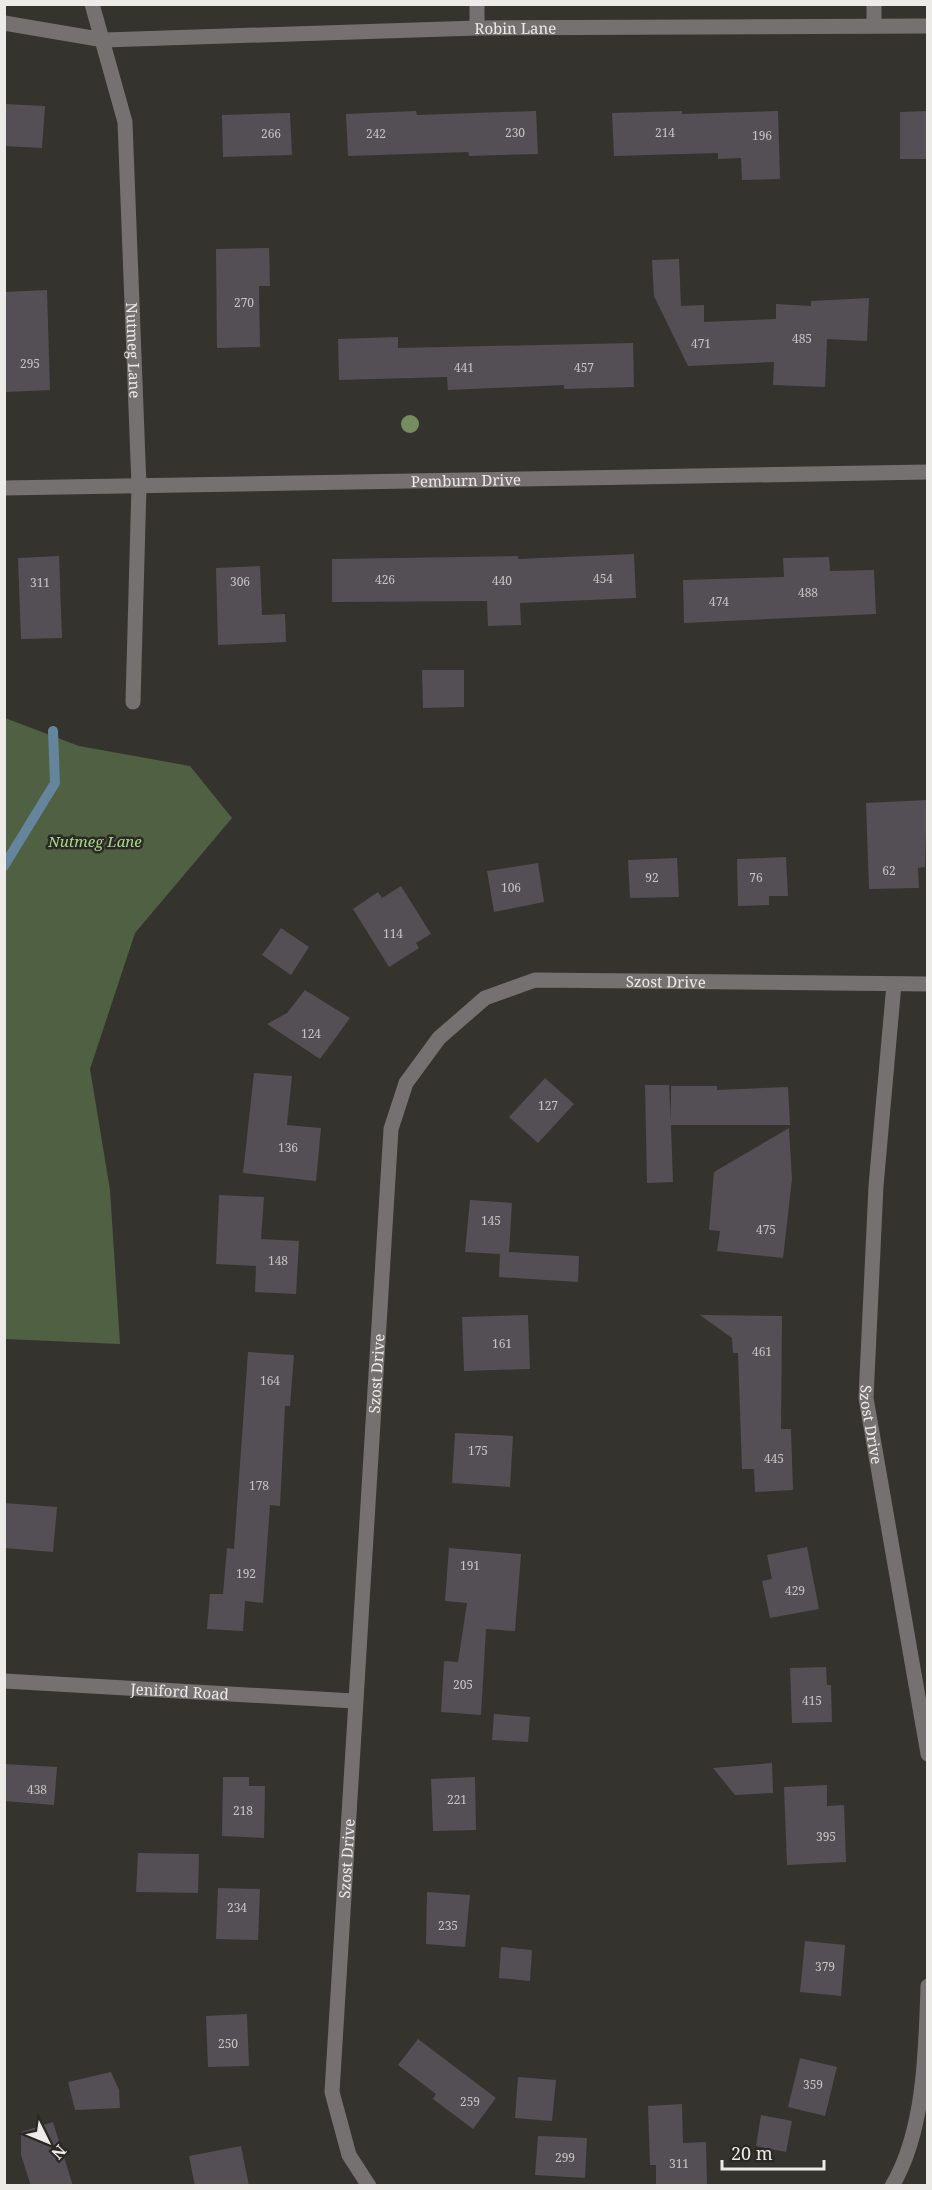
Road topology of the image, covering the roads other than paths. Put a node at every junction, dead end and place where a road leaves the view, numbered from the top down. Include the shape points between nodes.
1 (92, 4) edge
2 (477, 4) edge
3 (874, 4) edge
4 (4, 23) edge
5 (874, 25) junction
6 (927, 26) edge
7 (477, 28) junction
8 (104, 40) junction
9 (927, 472) edge
10 (139, 486) junction
11 (4, 488) edge
12 (133, 702) dead end
13 (894, 984) junction
14 (927, 984) edge
15 (4, 1682) edge
16 (354, 1701) junction
17 (927, 1754) edge
18 (927, 1986) edge
19 (369, 2186) edge
20 (892, 2186) edge

1 - 8 street, Nutmeg Lane
2 - 7 street
3 - 5 street
4 - 8 street, Robin Lane
5 - 6 street, Robin Lane
5 - 7 street, Robin Lane
7 - 8 street, Robin Lane
8 - 10 street, Nutmeg Lane via 125,122
9 - 10 street, Pemburn Drive
10 - 11 street, Pemburn Drive
10 - 12 street, Nutmeg Lane
13 - 14 street, Szost Drive
13 - 16 street, Szost Drive via 535,980 485,998 439,1038 406,1083 391,1129
13 - 17 street, Szost Drive via 876,1186 866,1398
15 - 16 street, Jeniford Road
16 - 19 street, Szost Drive via 332,2092 349,2155
18 - 20 street via 925,2070 904,2165

